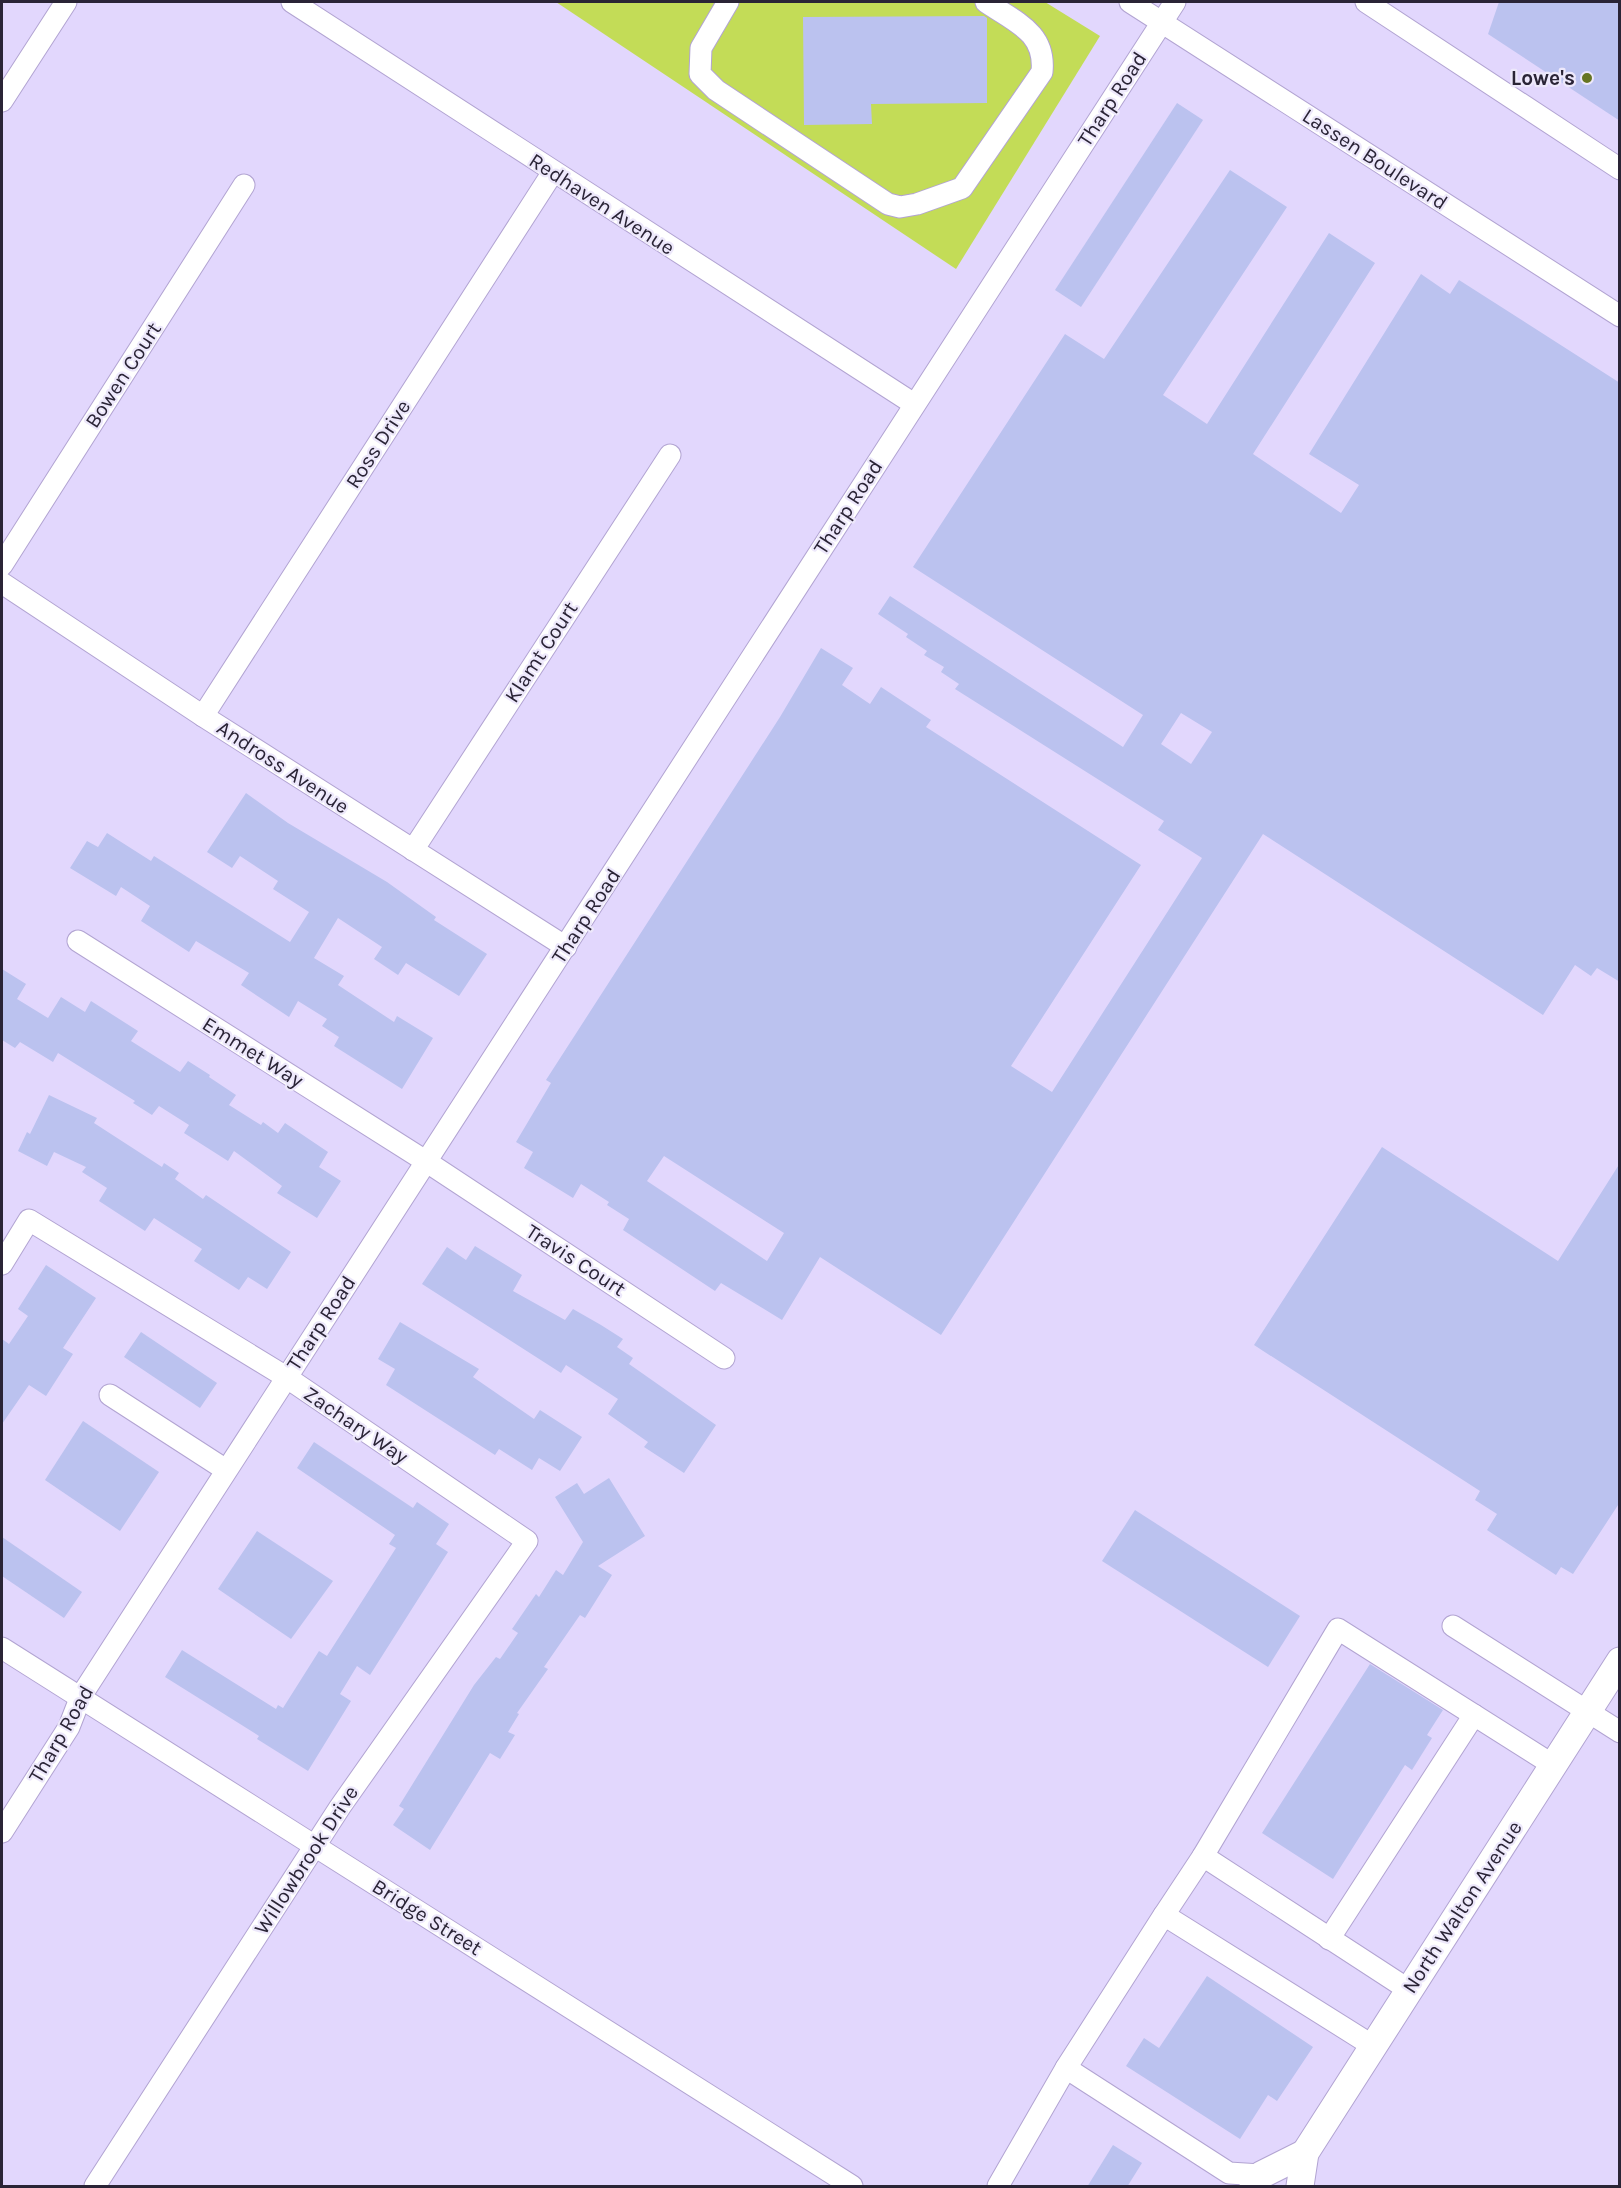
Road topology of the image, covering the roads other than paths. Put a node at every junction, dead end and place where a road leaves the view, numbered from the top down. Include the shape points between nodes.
1 (66, 2) edge
2 (292, 2) edge
3 (728, 2) edge
4 (986, 2) edge
5 (1130, 2) edge
6 (1175, 2) edge
7 (1366, 2) edge
8 (1161, 21) junction
9 (2, 101) edge
10 (1620, 169) edge
11 (553, 172) junction
12 (244, 185) dead end
13 (1620, 316) edge
14 (914, 404) junction
15 (670, 455) dead end
16 (2, 565) edge
17 (2, 583) edge
18 (203, 716) junction
19 (413, 850) junction
20 (78, 941) dead end
21 (566, 947) junction
22 (427, 1162) junction
23 (2, 1264) edge
24 (724, 1358) dead end
25 (286, 1377) junction
26 (110, 1395) dead end
27 (226, 1470) junction
28 (527, 1541) joint
29 (1453, 1626) dead end
30 (2, 1648) edge
31 (1620, 1661) edge
32 (81, 1696) junction
33 (1587, 1711) junction
34 (1474, 1715) junction
35 (1620, 1732) edge
36 (1553, 1765) junction
37 (2, 1832) edge
38 (315, 1845) junction
39 (1203, 1856) junction
40 (1164, 1915) junction
41 (1329, 1939) junction
42 (1409, 1990) junction
43 (1373, 2046) junction
44 (1066, 2068) junction
45 (1305, 2153) junction
46 (1257, 2181) edge
47 (95, 2187) edge
48 (852, 2187) edge
49 (998, 2187) edge
50 (1300, 2187) edge

1 - 9 street
2 - 11 street, Redhaven Avenue
3 - 4 street via 701,48 700,74 716,90 878,198 900,207 934,200 962,188 1042,72 1044,56 1033,34
5 - 8 street, Lassen Boulevard
6 - 8 street, Tharp Road
7 - 10 street
8 - 13 street, Lassen Boulevard
8 - 14 street, Tharp Road
11 - 14 street, Redhaven Avenue
11 - 18 street, Ross Drive
12 - 16 street, Bowen Court
14 - 21 street, Tharp Road
15 - 19 street, Klamt Court
17 - 18 street, Andross Avenue
18 - 19 street, Andross Avenue
19 - 21 street, Andross Avenue
20 - 22 street, Emmet Way
21 - 22 street, Tharp Road
22 - 24 street, Travis Court
22 - 25 street, Tharp Road
23 - 25 street, Zachary Way via 29,1220
25 - 27 street, Tharp Road
25 - 28 street, Zachary Way
26 - 27 street
27 - 32 street, Tharp Road
28 - 38 street, Willowbrook Drive
29 - 33 street
30 - 32 street, Bridge Street
31 - 33 main road, North Walton Avenue
32 - 37 street, Tharp Road via 69,1727
32 - 38 street, Bridge Street
33 - 35 street
33 - 36 main road, North Walton Avenue
34 - 36 street
34 - 39 street via 1338,1629
34 - 41 street
36 - 42 main road, North Walton Avenue
38 - 47 street, Willowbrook Drive
38 - 48 street, Bridge Street
39 - 40 street
39 - 41 street
40 - 43 street
40 - 44 street
41 - 42 street
42 - 43 main road, North Walton Avenue
43 - 45 main road, North Walton Avenue
44 - 46 street via 1229,2173
44 - 49 street
45 - 46 main road
45 - 50 main road, North Walton Avenue

